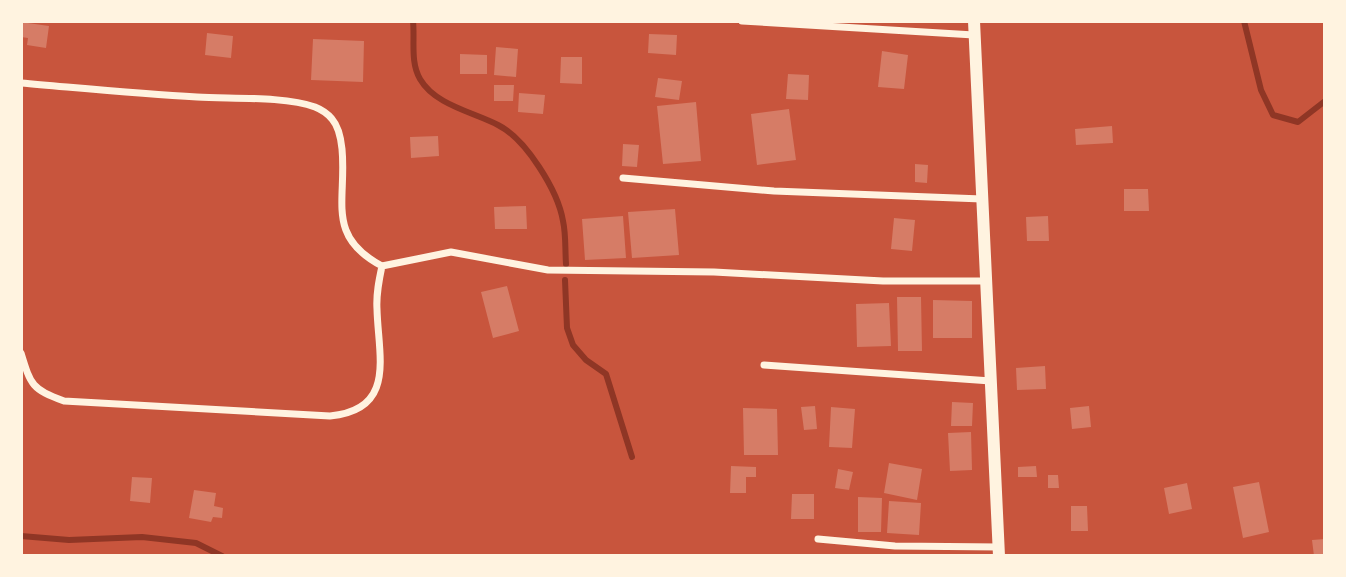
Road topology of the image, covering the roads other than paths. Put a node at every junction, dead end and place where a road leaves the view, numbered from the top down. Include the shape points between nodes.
1 (742, 21) edge
2 (974, 21) edge
3 (974, 35) junction
4 (21, 83) edge
5 (623, 178) dead end
6 (982, 199) junction
7 (382, 265) junction
8 (986, 281) junction
9 (21, 353) edge
10 (764, 365) dead end
11 (991, 381) junction
12 (818, 539) dead end
13 (999, 552) edge

1 - 3 street
2 - 3 street
3 - 6 street
4 - 7 street via 314,107 331,117 338,129 342,211 348,235 361,254
5 - 6 street via 774,191
6 - 8 street
7 - 8 street via 451,252 548,270
7 - 9 street via 377,307 380,377 364,406 343,415 64,401 38,391
8 - 11 street
10 - 11 street
11 - 13 street
12 - 13 street

